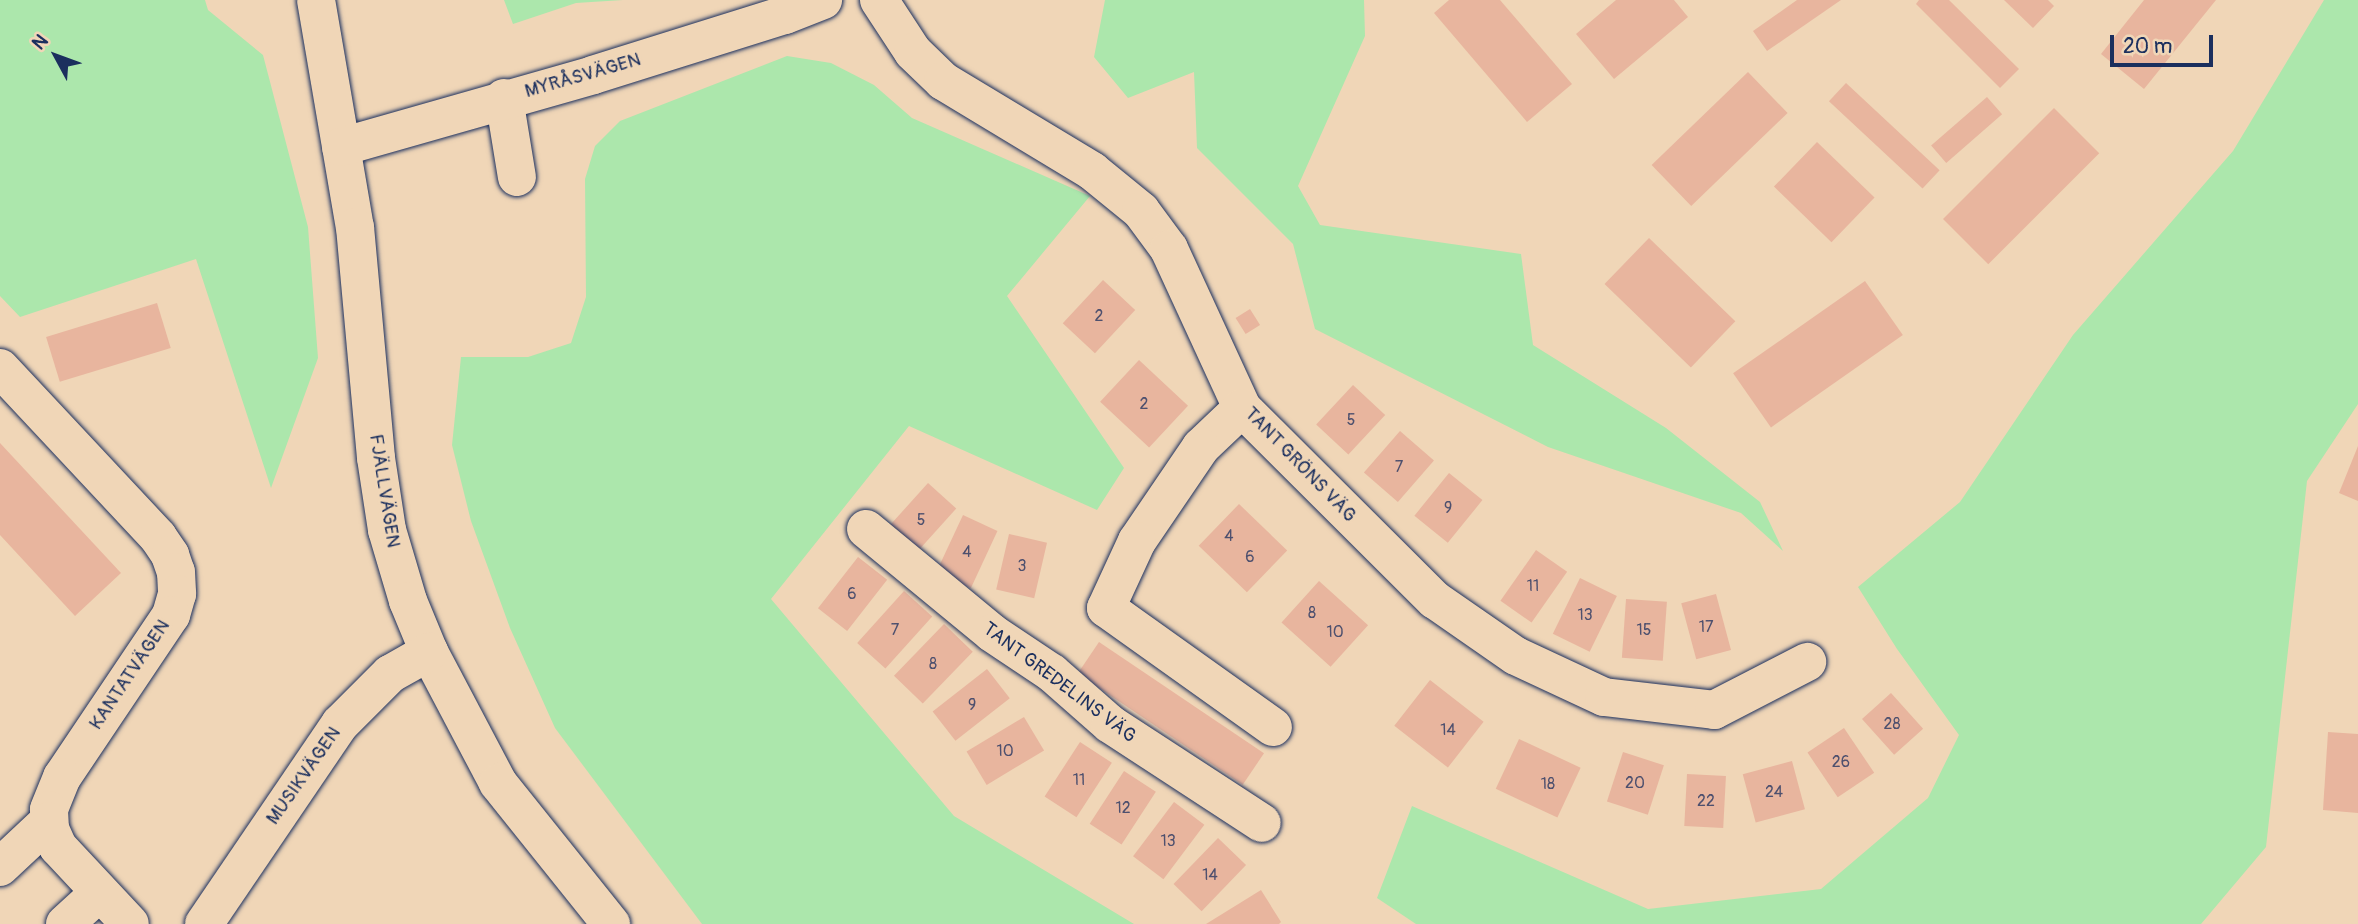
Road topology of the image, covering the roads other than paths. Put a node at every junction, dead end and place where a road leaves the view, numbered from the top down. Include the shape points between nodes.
1 (316, 0) edge
2 (824, 0) edge
3 (879, 0) edge
4 (504, 98) junction
5 (341, 147) junction
6 (517, 177) dead end
7 (0, 368) edge
8 (1242, 408) junction
9 (866, 529) dead end
10 (429, 652) junction
11 (1807, 662) dead end
12 (1273, 727) dead end
13 (50, 821) junction
14 (1262, 823) dead end
15 (0, 867) edge
16 (99, 893) junction
17 (65, 924) edge
18 (130, 924) edge
19 (204, 924) edge
20 (611, 924) edge

1 - 5 street, FJÄLLVÄGEN
2 - 4 street, MYRÅSVÄGEN via 606,71
3 - 8 street, TANT GRÖNS VÄG via 913,52 943,80 1092,171 1140,211 1169,249
4 - 5 street, MYRÅSVÄGEN
4 - 6 street
5 - 10 street, FJÄLLVÄGEN via 355,227 387,530
7 - 13 street, KANTATVÄGEN via 158,537 176,572 177,594 171,615 53,792
8 - 11 street, TANT GRÖNS VÄG via 1435,600 1516,656 1604,697 1714,710
8 - 12 street via 1201,447 1137,541 1106,608
9 - 14 street, TANT GREDELINS VÄG via 992,633 1052,673 1110,724
10 - 19 street, MUSIKVÄGEN via 390,674 340,724
10 - 20 street, FJÄLLVÄGEN via 498,782
13 - 15 street
13 - 16 street via 58,847
16 - 17 street
16 - 18 street

